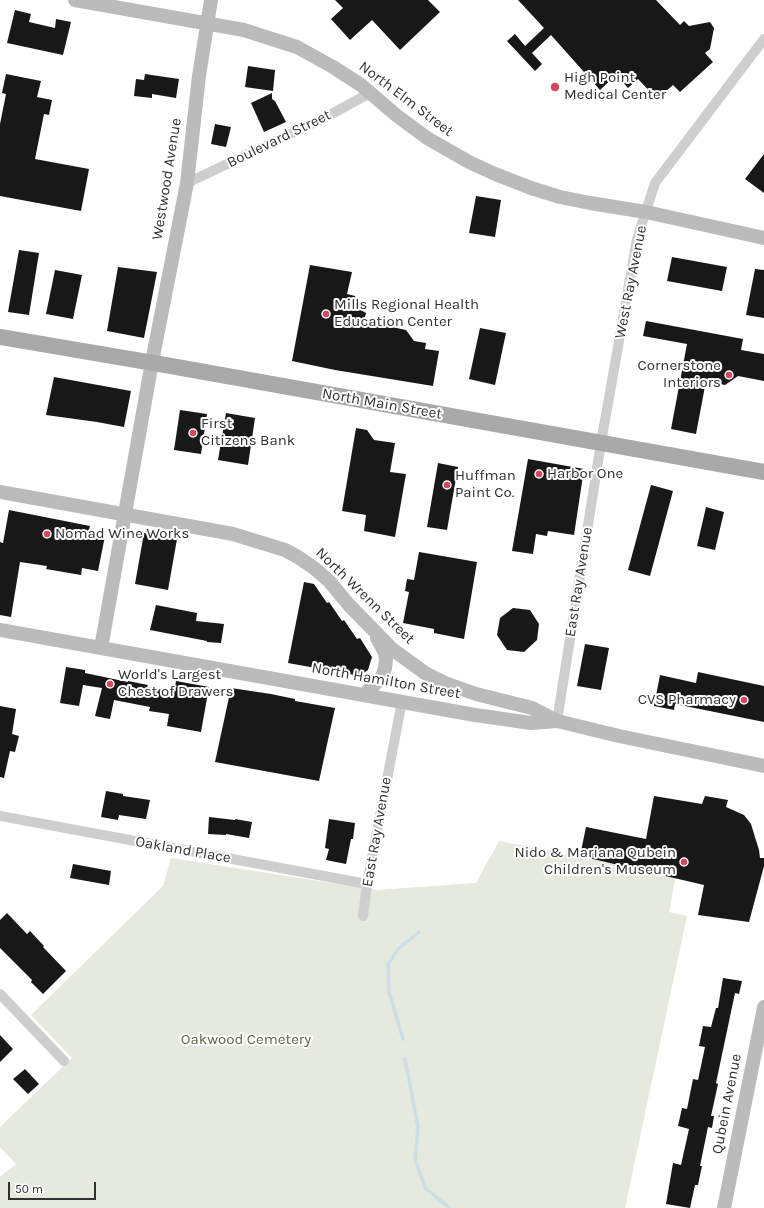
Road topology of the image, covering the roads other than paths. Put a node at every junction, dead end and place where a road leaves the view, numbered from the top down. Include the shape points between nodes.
1 (75, 0) edge
2 (211, 0) edge
3 (207, 23) junction
4 (764, 39) edge
5 (370, 94) junction
6 (186, 183) junction
7 (646, 212) junction
8 (764, 238) edge
9 (0, 337) edge
10 (152, 362) junction
11 (601, 443) junction
12 (764, 472) edge
13 (0, 492) edge
14 (124, 514) junction
15 (371, 627) junction
16 (0, 630) edge
17 (102, 648) junction
18 (365, 694) junction
19 (402, 701) junction
20 (557, 721) junction
21 (764, 766) edge
22 (0, 816) edge
23 (367, 884) junction
24 (363, 916) dead end
25 (0, 994) edge
26 (764, 1007) edge
27 (64, 1061) dead end
28 (724, 1208) edge

1 - 3 street, North Elm Street
2 - 3 street, Westwood Avenue
3 - 5 street, North Elm Street via 244,30 298,47 361,85
3 - 6 street, Westwood Avenue
4 - 7 street, West Ray Avenue via 655,183
5 - 6 street, Boulevard Street
5 - 7 street, North Elm Street via 427,138 494,174 560,197
6 - 10 street, Westwood Avenue
7 - 8 street, North Elm Street
7 - 11 street, West Ray Avenue via 637,239
9 - 10 main road, North Main Street
10 - 11 main road, North Main Street
10 - 14 street, Westwood Avenue
11 - 12 main road, North Main Street
11 - 20 street, East Ray Avenue
13 - 14 street, North Wrenn Street
14 - 15 street, North Wrenn Street via 233,534 285,550 329,581
14 - 17 street, Westwood Avenue
15 - 18 street via 386,660 382,677
15 - 20 street, North Wrenn Street via 392,649 425,673 476,694 532,708
16 - 17 street, North Hamilton Street
17 - 18 street, North Hamilton Street
18 - 19 street, North Hamilton Street
19 - 20 street, North Hamilton Street via 532,723
19 - 23 street, East Ray Avenue
20 - 21 street, North Hamilton Street
22 - 23 street, Oakland Place
23 - 24 street, East Ray Avenue
25 - 27 street
26 - 28 street, Qubein Avenue

